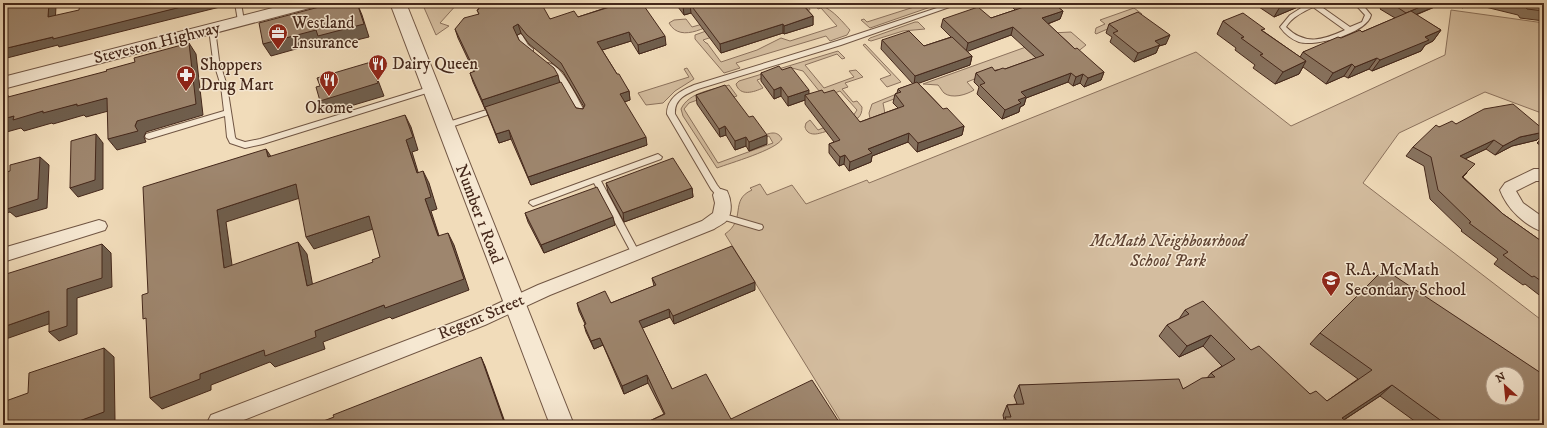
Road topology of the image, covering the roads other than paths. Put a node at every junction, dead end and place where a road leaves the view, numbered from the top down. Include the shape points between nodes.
1 (238, 3) edge
2 (311, 3) edge
3 (398, 3) edge
4 (958, 3) edge
5 (1357, 3) edge
6 (1313, 4) edge
7 (241, 21) junction
8 (212, 29) junction
9 (1350, 30) junction
10 (520, 36) edge
11 (3, 83) edge
12 (431, 89) junction
13 (502, 107) edge
14 (227, 113) junction
15 (582, 114) edge
16 (445, 126) junction
17 (149, 136) dead end
18 (658, 157) dead end
19 (1544, 175) edge
20 (596, 179) junction
21 (721, 195) joint
22 (533, 203) dead end
23 (721, 216) junction
24 (99, 226) dead end
25 (1544, 226) edge
26 (759, 227) dead end
27 (636, 254) junction
28 (3, 255) edge
29 (514, 304) junction
30 (218, 421) dead end
31 (562, 425) edge

1 - 7 lane
2 - 7 street, Steveston Highway
3 - 12 street, Number 1 Road
4 - 21 lane via 696,87 679,95 672,105 671,114
5 - 9 lane via 1368,14 1367,19
6 - 9 lane
6 - 9 lane via 1285,23 1284,28 1287,32 1308,43
7 - 8 street, Steveston Highway
8 - 11 street, Steveston Highway
8 - 14 lane
10 - 15 lane via 526,46 560,75 563,88
12 - 14 lane via 252,144 233,141
12 - 16 street, Number 1 Road
13 - 16 lane
14 - 17 lane
16 - 29 street, Number 1 Road
18 - 20 lane
19 - 25 street via 1534,175 1508,190 1515,205
20 - 22 lane
20 - 27 lane
21 - 23 street
23 - 26 lane
23 - 27 street, Regent Street via 708,225
24 - 28 street
27 - 29 street, Regent Street
29 - 30 street, Regent Street
29 - 31 street, Number 1 Road

